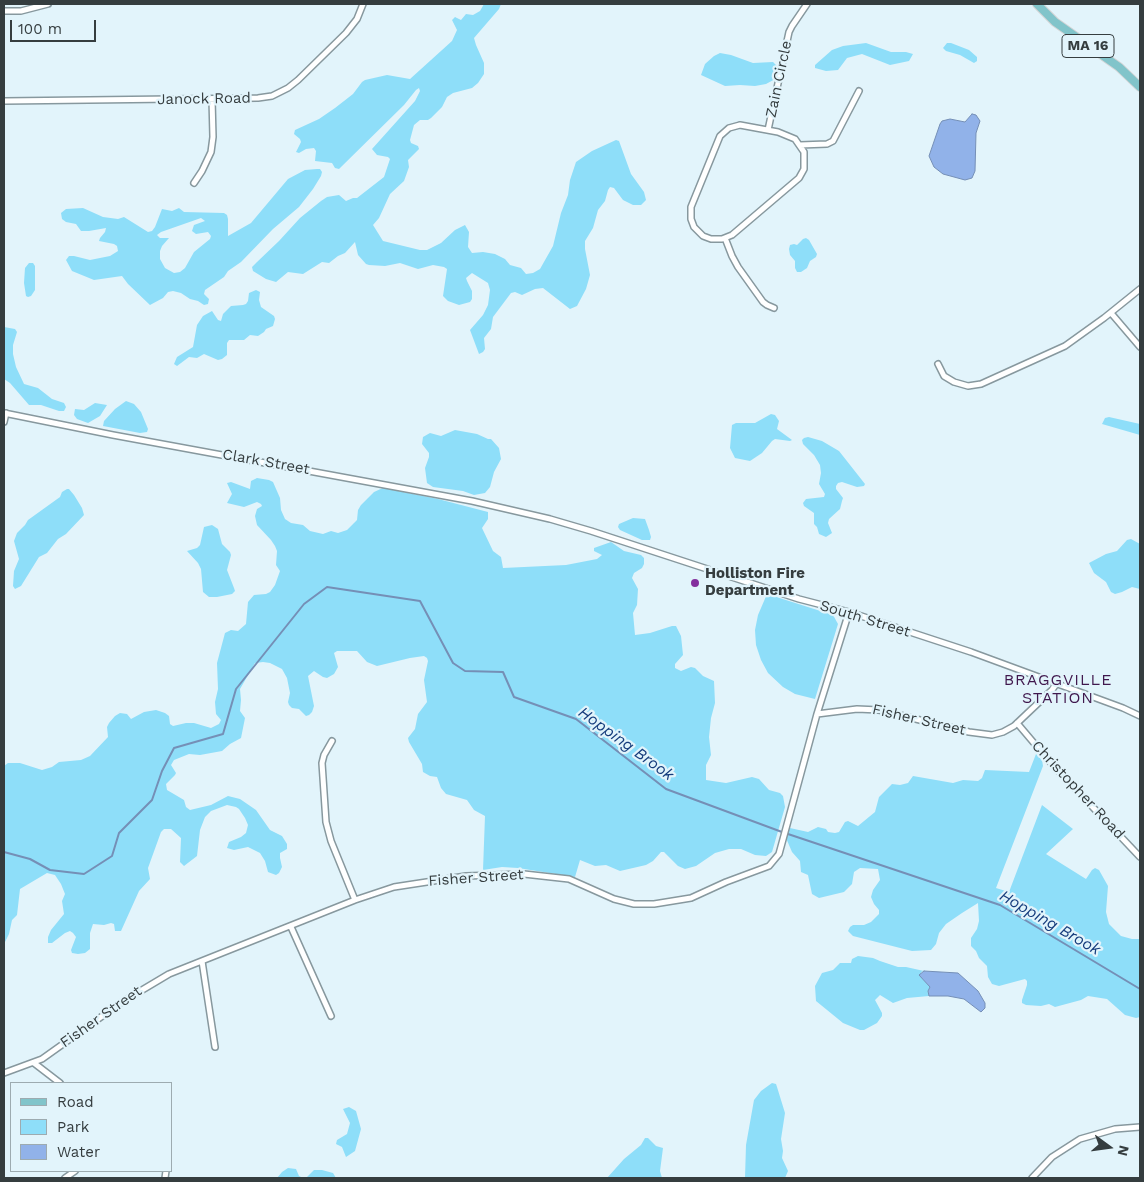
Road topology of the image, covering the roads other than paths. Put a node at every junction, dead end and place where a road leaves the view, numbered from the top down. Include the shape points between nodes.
1 (48, 4) edge
2 (363, 4) edge
3 (808, 4) edge
4 (1037, 4) edge
5 (4, 10) edge
6 (1140, 87) edge
7 (860, 91) dead end
8 (212, 99) junction
9 (4, 101) edge
10 (768, 130) junction
11 (800, 145) junction
12 (194, 183) dead end
13 (725, 238) junction
14 (1140, 289) edge
15 (774, 308) dead end
16 (1112, 313) junction
17 (1140, 346) edge
18 (938, 364) dead end
19 (5, 413) edge
20 (4, 422) edge
21 (529, 514) joint
22 (849, 612) junction
23 (1056, 684) junction
24 (817, 714) junction
25 (1140, 716) edge
26 (1017, 723) junction
27 (332, 741) dead end
28 (1140, 857) edge
29 (355, 900) junction
30 (291, 927) junction
31 (202, 961) junction
32 (330, 1016) dead end
33 (216, 1047) dead end
34 (34, 1063) junction
35 (4, 1073) edge
36 (59, 1082) edge
37 (1140, 1127) edge
38 (1032, 1178) edge

1 - 5 street via 34,9
2 - 8 street, Janock Road via 346,34 288,88 263,98
3 - 10 street, Zain Circle via 789,32
4 - 6 main road, MA 16 via 1055,22 1119,67
7 - 11 street via 833,141
8 - 9 street, Janock Road
8 - 12 street via 211,152
10 - 11 street, Zain Circle via 790,136
10 - 13 street, Zain Circle via 740,125 724,132 692,204 691,219 698,232 711,239
11 - 13 street via 806,163 799,178
13 - 15 street via 738,267 766,306
14 - 16 street
16 - 17 street
16 - 18 street via 1058,350 981,384 968,386 954,382 944,376
19 - 20 street
19 - 21 street, Clark Street
21 - 22 street, South Street
22 - 23 street, South Street
22 - 24 street
23 - 25 street, South Street
23 - 26 street, Fisher Street
24 - 26 street, Fisher Street via 879,710 987,735 1002,732
24 - 29 street, Fisher Street via 779,854 769,866 691,898 634,904 614,899 568,878 505,874 414,884
26 - 28 street, Christopher Road
27 - 29 street via 322,763 326,822
29 - 30 street, Fisher Street
30 - 31 street, Fisher Street
30 - 32 street
31 - 33 street
31 - 34 street, Fisher Street via 150,984
34 - 35 street, Fisher Street
34 - 36 street
37 - 38 street via 1114,1129 1080,1139 1052,1157

